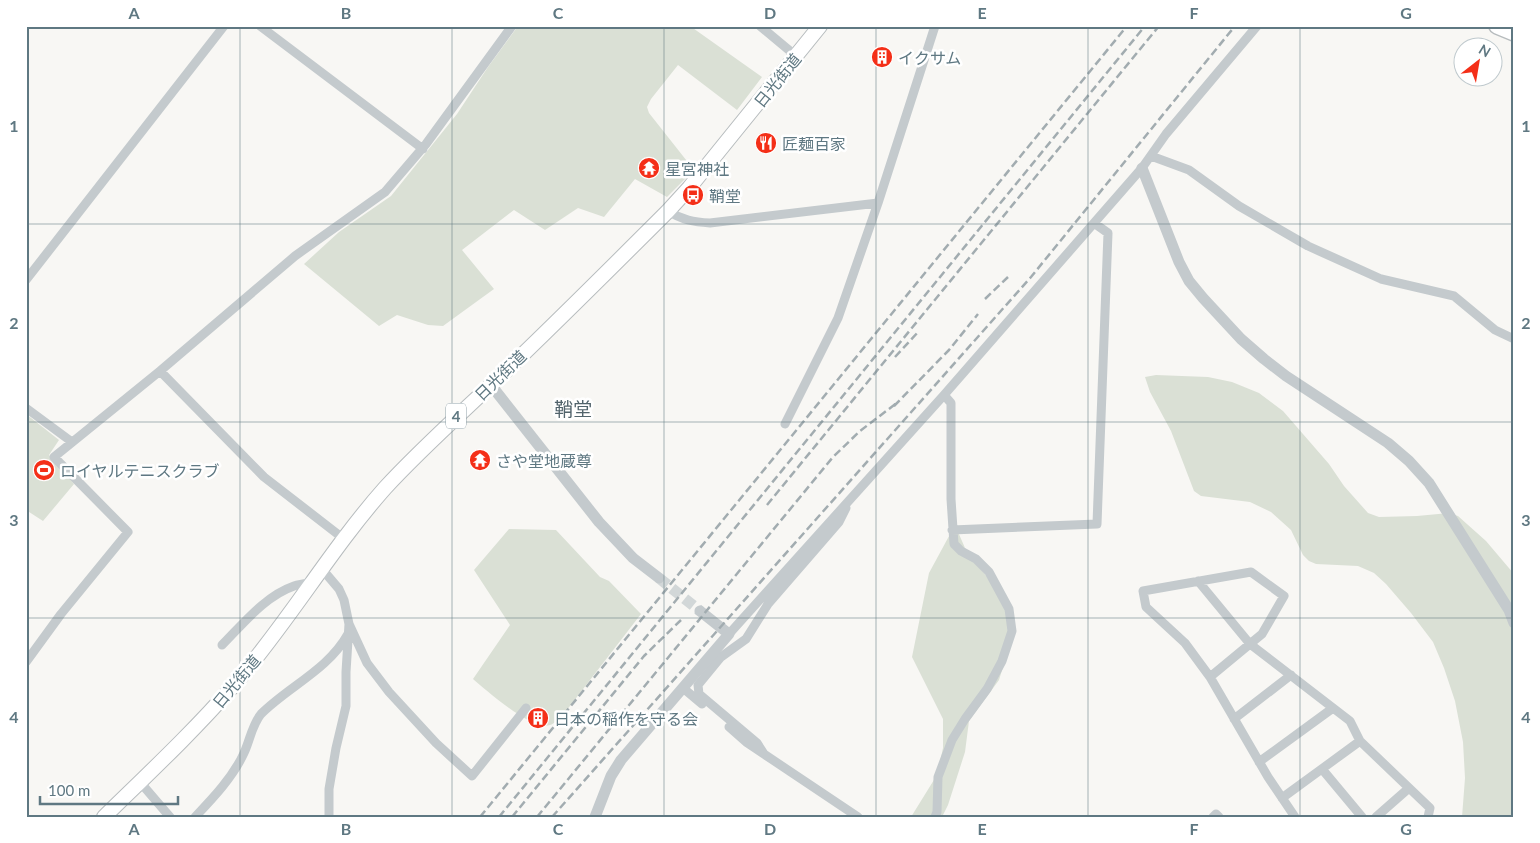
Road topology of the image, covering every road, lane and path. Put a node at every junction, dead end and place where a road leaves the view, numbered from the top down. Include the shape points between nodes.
1 (224, 26) edge
2 (260, 26) edge
3 (512, 26) edge
4 (760, 26) edge
5 (820, 26) edge
6 (935, 26) edge
7 (1257, 26) edge
8 (1497, 26) edge
9 (1514, 33) edge
10 (796, 56) junction
11 (423, 149) junction
12 (1151, 156) junction
13 (1142, 168) junction
14 (878, 203) junction
15 (668, 211) junction
16 (1094, 223) junction
17 (26, 280) edge
18 (1514, 339) edge
19 (160, 371) junction
20 (491, 385) junction
21 (944, 395) junction
22 (26, 408) edge
23 (786, 424) dead end
24 (72, 442) junction
25 (852, 496) junction
26 (952, 530) junction
27 (344, 538) junction
28 (322, 569) junction
29 (659, 578) tunnel mouth
30 (1198, 581) junction
31 (313, 582) junction
32 (700, 611) tunnel mouth
33 (1514, 622) edge
34 (349, 628) junction
35 (729, 634) junction
36 (1250, 644) junction
37 (222, 645) dead end
38 (26, 662) edge
39 (1291, 675) junction
40 (1210, 677) junction
41 (683, 688) junction
42 (526, 708) dead end
43 (1333, 708) junction
44 (1234, 720) junction
45 (1360, 741) junction
46 (764, 754) junction
47 (1259, 762) junction
48 (1322, 769) junction
49 (140, 782) junction
50 (1409, 788) junction
51 (1282, 798) junction
52 (855, 816) edge
53 (104, 817) edge
54 (170, 817) edge
55 (195, 817) edge
56 (329, 817) edge
57 (595, 817) edge
58 (935, 817) edge
59 (1213, 817) edge
60 (1218, 817) edge
61 (1295, 817) edge
62 (1362, 817) edge
63 (1376, 817) edge
64 (1428, 817) edge

1 - 17 street
2 - 11 street
3 - 11 street
4 - 10 street
5 - 10 highway, 日光街道 / 4
6 - 14 street
7 - 12 street
8 - 9 highway
10 - 15 highway, 日光街道 / 4
11 - 19 street via 385,192 294,256
12 - 13 street
12 - 18 street via 1189,170 1239,206 1308,246 1381,279 1454,296 1495,330
13 - 16 street
13 - 33 street via 1189,281 1241,339 1264,359 1409,461 1429,483
14 - 15 street via 710,223 679,218
14 - 23 street via 838,318
15 - 20 highway, 日光街道 / 4
16 - 21 street
16 - 26 street via 1108,233 1097,524
19 - 24 street
19 - 27 street via 264,477
20 - 27 highway, 日光街道 / 4 via 407,465
20 - 29 street via 599,522 633,558
21 - 25 street
21 - 26 street via 951,402
22 - 24 street
24 - 38 street via 54,456 128,532
25 - 35 street
25 - 46 street via 839,522 768,604 746,639 722,657 698,685 699,694 757,743
26 - 58 street via 954,544 976,559 998,586 1009,610 1012,631 987,690 952,740 938,777
27 - 28 highway, 日光街道 / 4
28 - 31 highway, 日光街道 / 4
28 - 34 street via 339,589
30 - 36 street
30 - 36 street via 1251,572 1284,596 1262,634
30 - 40 street via 1143,591 1146,607 1186,643
31 - 37 street via 293,586 265,603
31 - 49 highway, 日光街道 / 4 via 234,686
32 - 35 street
34 - 42 street via 367,663 390,692 436,743 472,776
34 - 55 street via 332,657 261,715 233,771
34 - 56 street via 346,706 329,789
35 - 41 street
36 - 39 street
36 - 40 street
39 - 43 street
39 - 44 street
40 - 44 street
41 - 46 street
41 - 57 street via 621,760
43 - 45 street via 1350,721
43 - 47 street
44 - 47 street
45 - 48 street
45 - 50 street
46 - 52 street
47 - 51 street
48 - 51 street
48 - 62 street
49 - 53 highway, 日光街道 / 4
49 - 54 street
50 - 63 street
50 - 64 street via 1430,808
51 - 61 street
59 - 60 street via 1216,814

